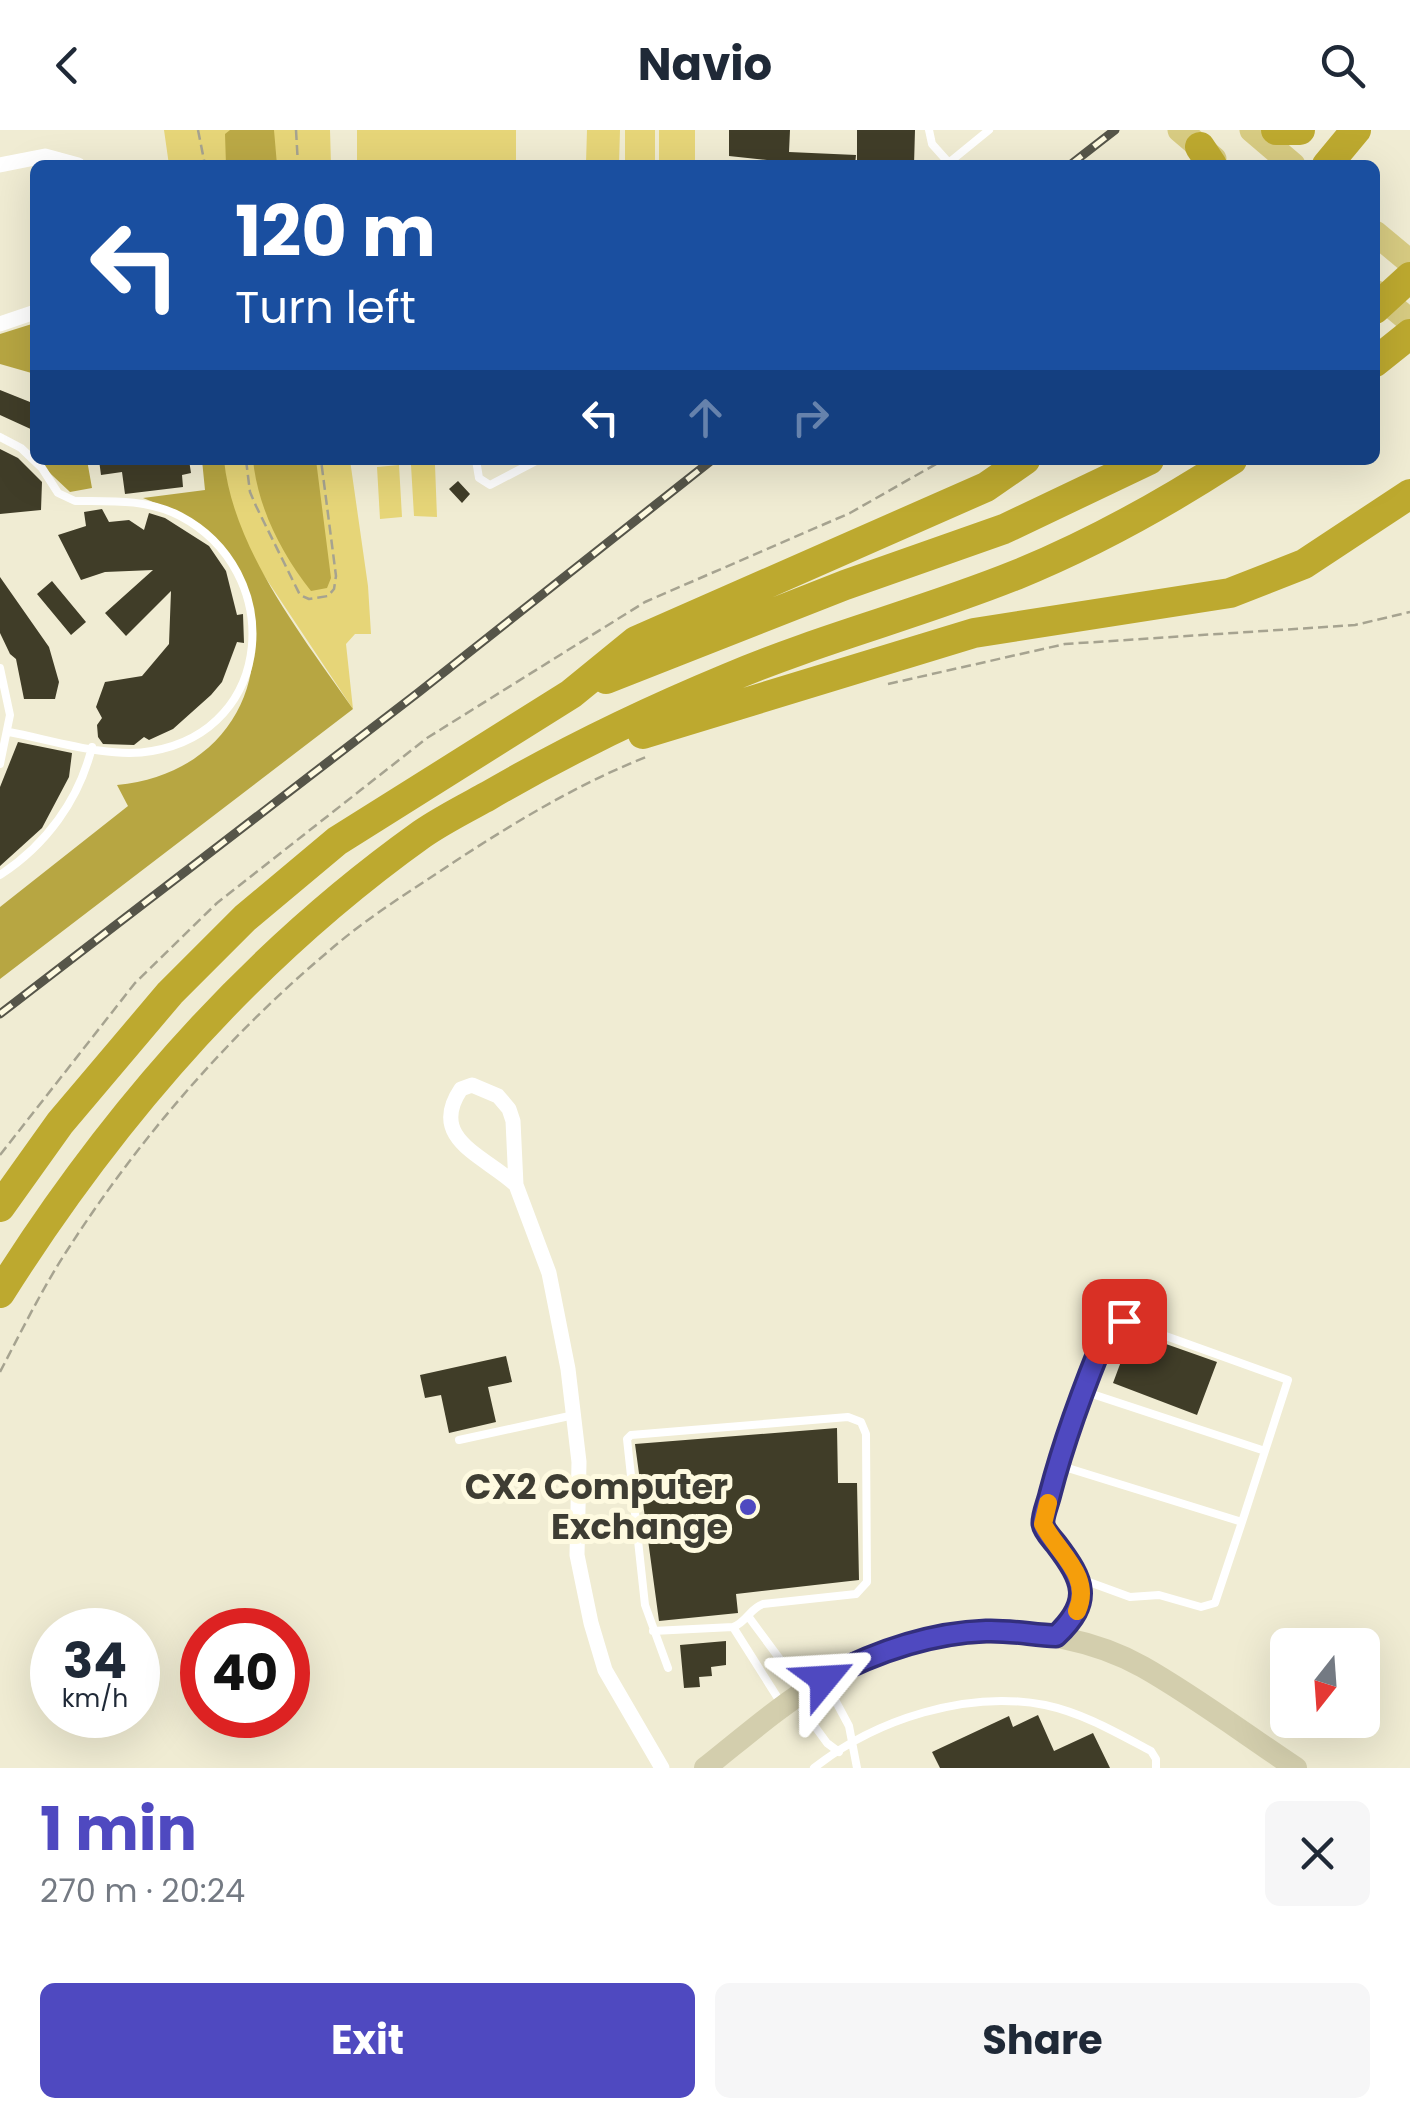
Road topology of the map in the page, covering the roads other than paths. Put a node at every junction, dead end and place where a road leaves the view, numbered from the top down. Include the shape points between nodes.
1 (929, 130) edge
2 (989, 130) edge
3 (1252, 130) edge
4 (1276, 130) edge
5 (1300, 130) edge
6 (1356, 130) edge
7 (59, 160) edge
8 (945, 160) edge
9 (953, 160) edge
10 (1287, 160) edge
11 (1330, 160) edge
12 (0, 165) edge
13 (1380, 237) edge
14 (1410, 262) edge
15 (1410, 277) edge
16 (1380, 296) edge
17 (1380, 304) edge
18 (30, 314) edge
19 (1410, 321) edge
20 (0, 324) edge
21 (1410, 334) edge
22 (1380, 358) edge
23 (0, 437) edge
24 (30, 456) edge
25 (37, 465) edge
26 (477, 465) edge
27 (529, 465) edge
28 (1018, 465) edge
29 (1138, 465) edge
30 (1224, 465) edge
31 (1405, 494) edge
32 (0, 668) edge
33 (570, 694) junction
34 (9, 732) junction
35 (92, 747) junction
36 (0, 764) edge
37 (540, 765) junction
38 (0, 875) edge
39 (516, 1186) junction
40 (0, 1207) edge
41 (0, 1293) edge
42 (1082, 1391) junction
43 (574, 1415) junction
44 (458, 1440) dead end
45 (1265, 1451) junction
46 (1058, 1464) junction
47 (1242, 1522) junction
48 (1078, 1578) junction
49 (748, 1616) junction
50 (733, 1627) junction
51 (653, 1631) junction
52 (1056, 1636) junction
53 (668, 1668) dead end
54 (801, 1694) junction
55 (854, 1743) junction
56 (838, 1752) junction
57 (852, 1758) junction
58 (662, 1768) edge
59 (706, 1768) edge
60 (814, 1768) edge
61 (857, 1768) edge
62 (1156, 1768) edge
63 (1296, 1768) edge

1 - 8 lane
2 - 9 lane
3 - 10 main road
4 - 5 highway
6 - 11 highway
7 - 12 street via 44,156
13 - 14 main road
15 - 17 highway
16 - 19 main road
18 - 20 street
21 - 22 highway
23 - 24 lane
25 - 35 lane via 63,497 150,504 193,524 228,556 249,597 251,658 240,688 211,724 154,751
26 - 27 lane via 479,478 490,486
28 - 33 highway via 986,488 636,641
29 - 33 highway via 1004,529
30 - 37 highway via 1163,504 1019,574 728,678
31 - 37 highway via 1304,564 1230,593 974,633
32 - 34 lane
33 - 40 highway via 338,840 246,918 122,1048
34 - 35 lane
34 - 36 lane
35 - 38 lane via 60,818
37 - 41 highway via 424,832 253,978 118,1124
39 - 39 street via 453,1133 450,1110 460,1088 484,1088 508,1108
39 - 43 street via 549,1274
42 - 45 lane
42 - 45 lane via 1109,1326 1124,1321 1286,1377
42 - 46 lane
43 - 44 lane
43 - 58 street via 577,1555 591,1623 605,1670
45 - 47 lane
46 - 47 lane
46 - 48 lane via 1043,1524
47 - 48 lane via 1215,1603 1207,1606 1159,1595 1130,1597
48 - 52 lane via 1080,1604
49 - 50 lane
49 - 51 lane via 763,1604 856,1594 867,1582 866,1428 855,1418 626,1439
49 - 54 lane
50 - 51 lane
50 - 54 lane
51 - 53 lane
52 - 54 street via 986,1631 907,1644 867,1657
52 - 63 street via 1142,1666
54 - 55 lane via 849,1726
54 - 56 lane
54 - 59 street
55 - 56 lane
55 - 57 lane
55 - 62 lane via 937,1708 1006,1701 1085,1718 1150,1751
56 - 57 lane
56 - 60 lane
57 - 61 lane

